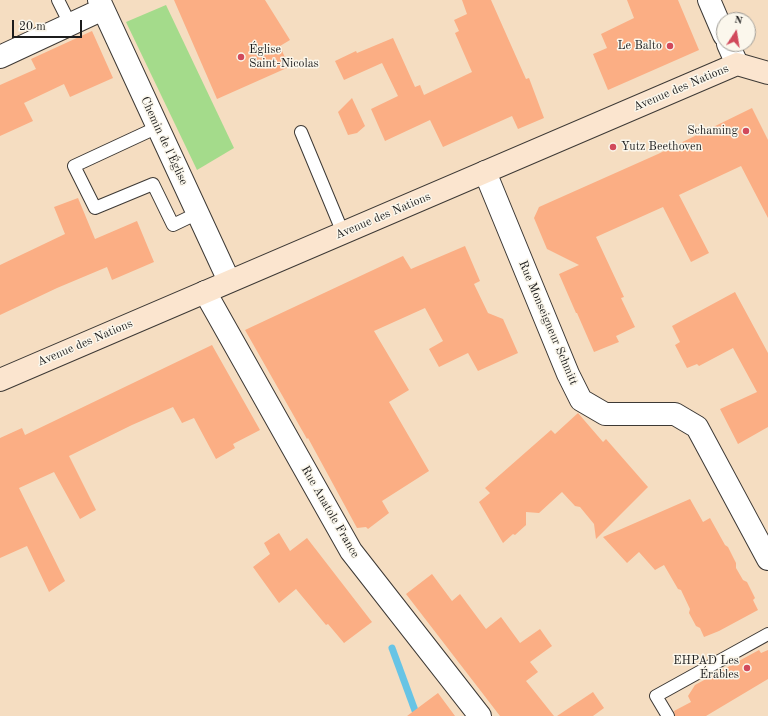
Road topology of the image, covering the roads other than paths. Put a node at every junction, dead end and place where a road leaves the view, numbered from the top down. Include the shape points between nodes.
1 (58, 0) edge
2 (709, 0) edge
3 (101, 4) edge
4 (716, 16) edge
5 (70, 24) junction
6 (732, 52) edge
7 (0, 57) edge
8 (737, 64) junction
9 (768, 73) edge
10 (158, 126) junction
11 (301, 132) dead end
12 (485, 172) junction
13 (198, 213) junction
14 (343, 232) junction
15 (229, 281) junction
16 (205, 292) junction
17 (0, 380) edge
18 (768, 559) edge
19 (768, 634) edge
20 (480, 716) edge
21 (668, 716) edge

1 - 5 lane
2 - 4 street
3 - 5 street
3 - 10 street, Chemin de l'Église
5 - 7 street
6 - 8 street
8 - 9 main road, Avenue des Nations
8 - 12 main road, Avenue des Nations
10 - 13 street, Chemin de l'Église
10 - 13 lane via 74,166 95,208 153,184 172,225
11 - 14 lane
12 - 14 main road, Avenue des Nations
12 - 18 street, Rue Monseigneur Schmitt via 581,400 605,414 675,414 697,426
13 - 15 street, Chemin de l'Église
14 - 15 main road, Avenue des Nations
15 - 16 main road, Avenue des Nations
16 - 17 main road, Avenue des Nations
16 - 20 street, Rue Anatole France via 351,550
19 - 21 lane via 656,696

